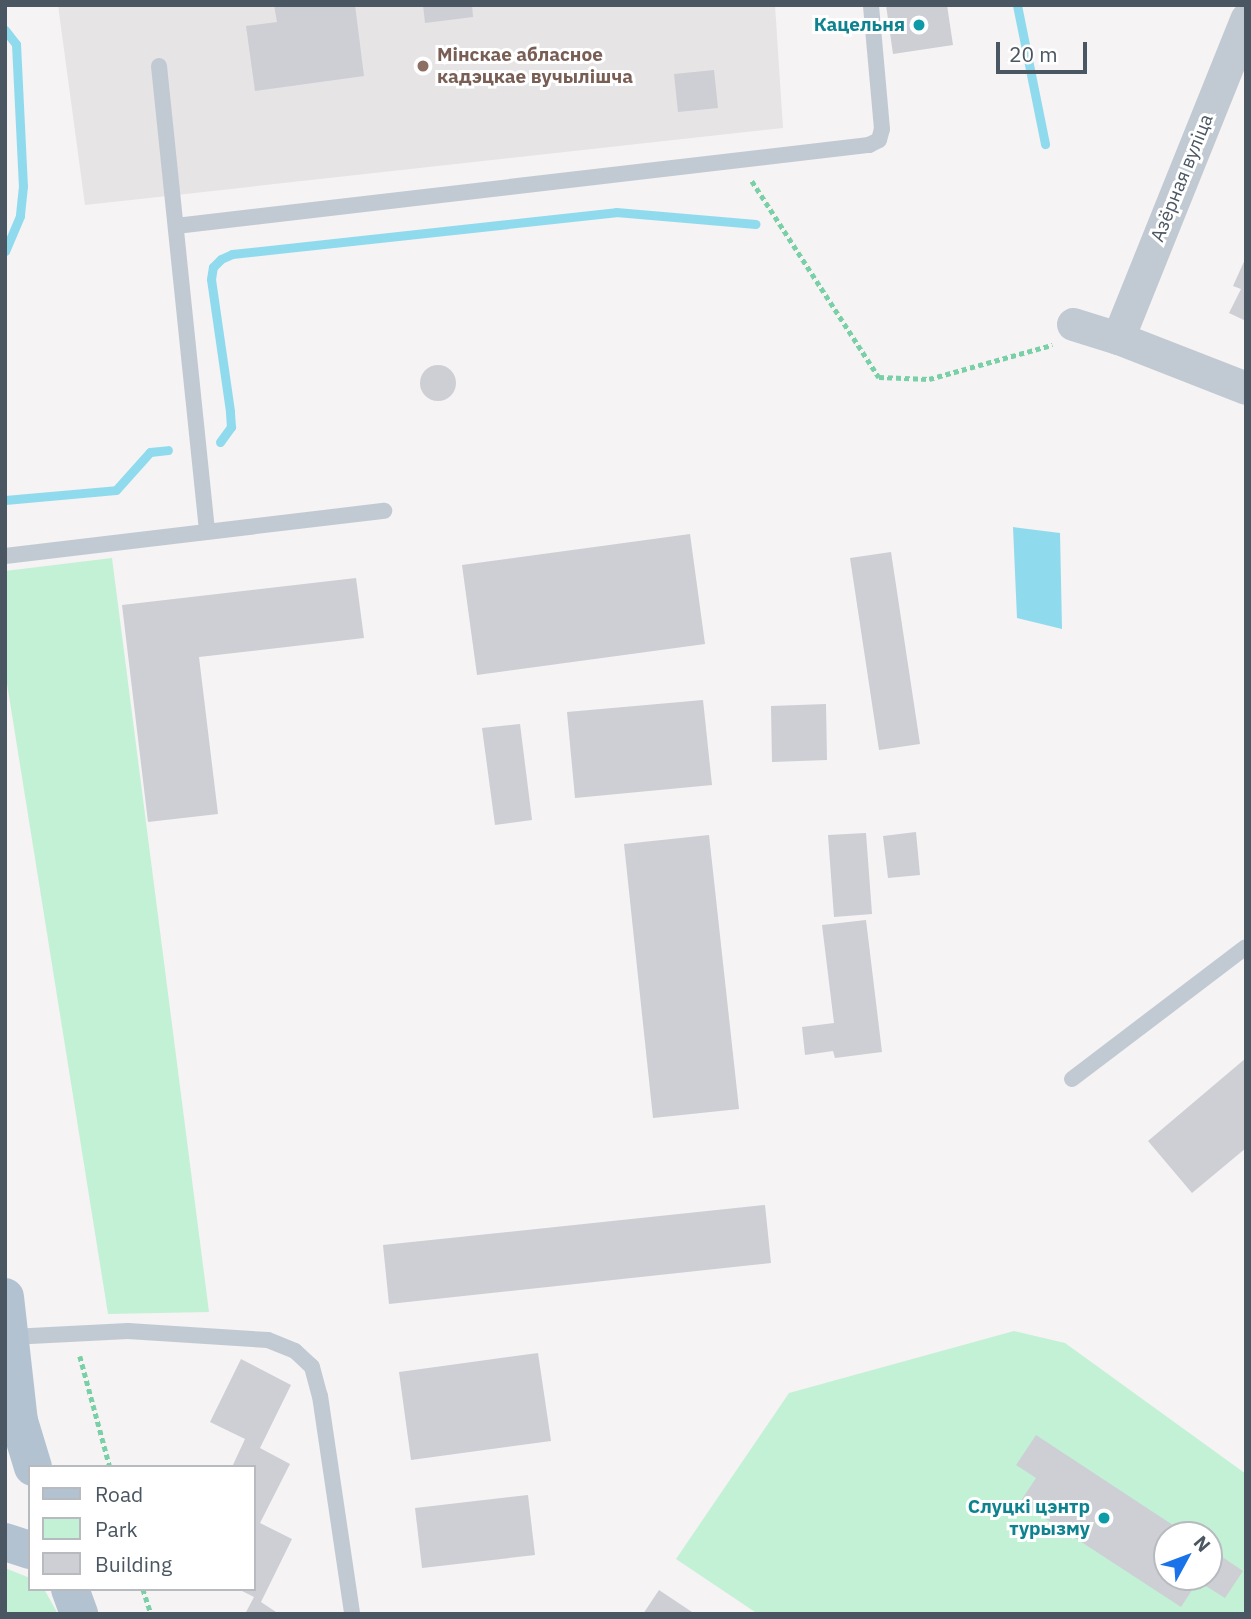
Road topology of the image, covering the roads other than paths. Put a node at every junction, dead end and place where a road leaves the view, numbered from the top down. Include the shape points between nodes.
1 (871, 5) edge
2 (1246, 19) edge
3 (159, 66) dead end
4 (176, 226) junction
5 (1246, 388) edge
6 (384, 511) dead end
7 (207, 532) junction
8 (5, 556) edge
9 (1246, 947) edge
10 (1072, 1079) dead end
11 (5, 1297) edge
12 (11, 1337) junction
13 (19, 1421) junction
14 (5, 1456) edge
15 (32, 1465) edge
16 (5, 1542) edge
17 (28, 1549) edge
18 (71, 1591) edge
19 (79, 1614) edge
20 (352, 1614) edge

1 - 4 lane via 882,129 879,140 869,145
2 - 5 street, Азёрная вуліца via 1097,331
3 - 4 lane
4 - 7 lane
6 - 7 lane
7 - 8 lane
9 - 10 lane
11 - 12 main road
12 - 13 main road
12 - 20 lane via 128,1331 268,1340 295,1351 312,1367 320,1395
13 - 14 main road
13 - 15 main road
16 - 17 main road
18 - 19 main road

